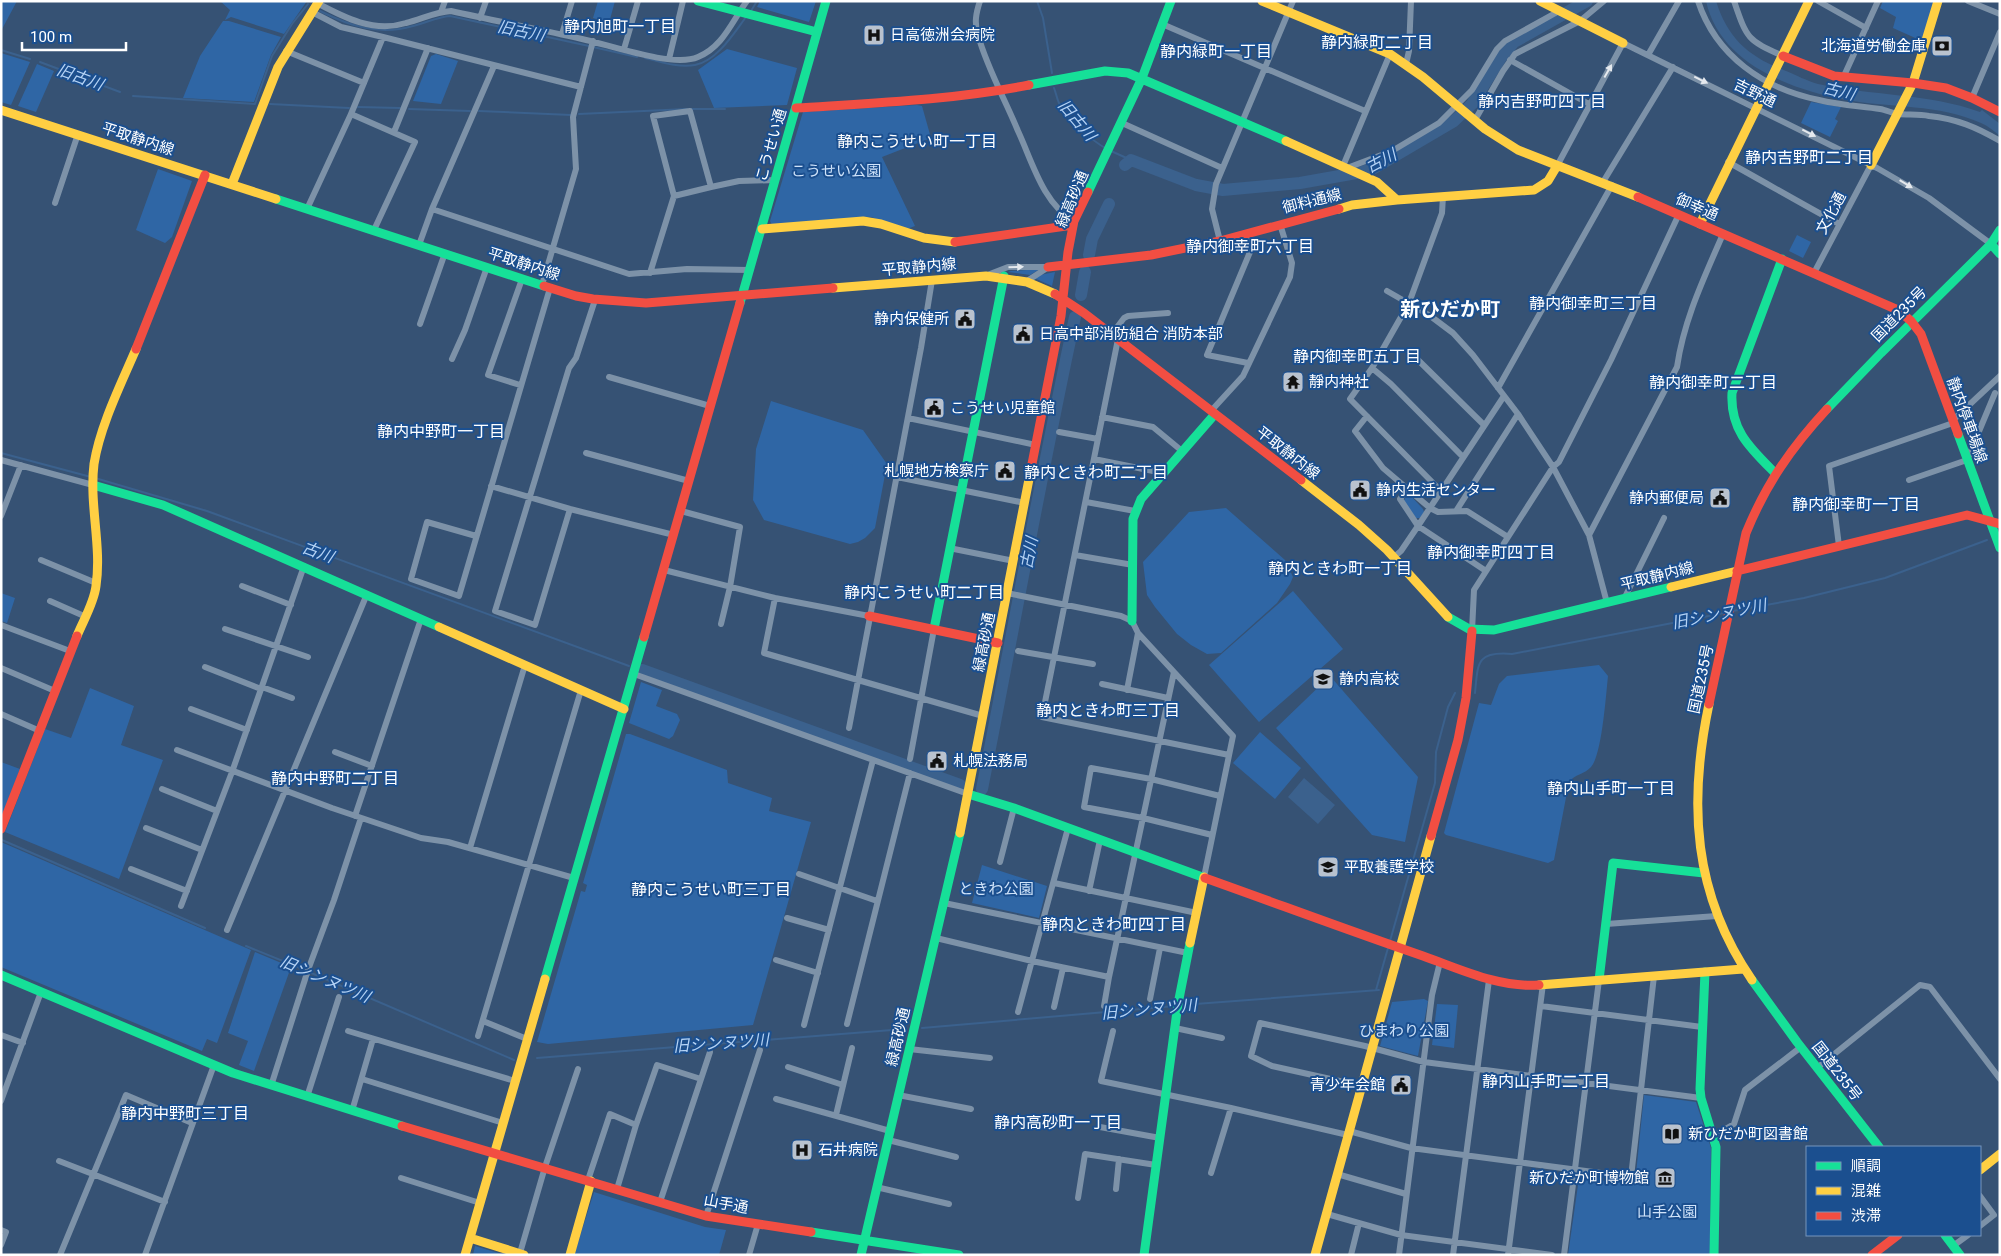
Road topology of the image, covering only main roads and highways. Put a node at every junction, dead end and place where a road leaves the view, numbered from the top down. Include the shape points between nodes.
1 (698, 1) edge
2 (826, 1) edge
3 (1171, 1) edge
4 (1262, 1) edge
5 (1541, 1) edge
6 (1809, 1) edge
7 (1938, 1) edge
8 (318, 2) edge
9 (817, 32) junction
10 (1623, 43) road end
11 (1782, 58) junction
12 (1142, 78) junction
13 (1912, 86) junction
14 (796, 108) junction
15 (1, 110) edge
16 (2000, 112) edge
17 (1871, 164) road end
18 (1557, 166) junction
19 (205, 175) junction
20 (232, 184) junction
21 (1397, 200) junction
22 (1073, 223) junction
23 (1700, 224) junction
24 (762, 229) junction
25 (2000, 230) edge
26 (1991, 244) junction
27 (2000, 254) edge
28 (1782, 259) junction
29 (1066, 266) junction
30 (1048, 267) road end
31 (1004, 276) junction
32 (742, 295) junction
33 (1064, 298) junction
34 (1912, 321) junction
35 (1213, 412) junction
36 (1774, 472) junction
37 (94, 485) junction
38 (1990, 521) junction
39 (2000, 524) edge
40 (2000, 548) edge
41 (1737, 571) junction
42 (869, 616) road end
43 (1132, 621) road end
44 (934, 629) junction
45 (1472, 630) junction
46 (998, 643) junction
47 (624, 709) junction
48 (968, 794) junction
49 (1, 828) edge
50 (1704, 873) junction
51 (1204, 877) junction
52 (1393, 946) junction
53 (1743, 969) junction
54 (1705, 972) junction
55 (1, 975) edge
56 (1599, 980) junction
57 (1878, 1146) edge
58 (494, 1153) junction
59 (2000, 1154) edge
60 (1981, 1169) edge
61 (590, 1181) junction
62 (1897, 1236) edge
63 (1946, 1236) edge
64 (470, 1238) junction
65 (864, 1240) junction
66 (522, 1254) edge
67 (465, 1255) edge
68 (570, 1255) edge
69 (861, 1255) edge
70 (959, 1255) edge
71 (1144, 1255) edge
72 (1315, 1255) edge
73 (1714, 1255) edge
74 (1872, 1255) edge
75 (1960, 1255) edge

1 - 9 main road
2 - 9 main road, こうせい通
3 - 12 main road, 緑高砂通
4 - 18 main road, 御幸通 via 1390,54 1492,134 1518,150
5 - 10 main road
6 - 11 main road
7 - 13 main road
8 - 20 main road via 272,79
9 - 14 main road, こうせい通
11 - 13 main road via 1843,78
11 - 23 main road
12 - 14 main road via 1105,71 1000,91
12 - 21 main road via 1377,182
12 - 22 main road, 緑高砂通
13 - 16 main road via 1946,88
13 - 17 main road
14 - 24 main road, こうせい通
15 - 19 main road, 平取静内線
18 - 21 main road, 御料通線 via 1549,181 1534,190
18 - 23 main road, 御幸通
19 - 20 main road, 平取静内線
19 - 37 main road via 106,423 97,453
20 - 32 main road, 平取静内線 via 595,300 646,303
21 - 29 main road, 御料通線 via 1352,206 1220,241 1152,255
22 - 24 main road via 952,242 924,238 863,221
22 - 29 main road, 緑高砂通
23 - 28 main road, 御幸通
24 - 32 main road, こうせい通
25 - 26 main road, 国道235号
26 - 27 main road
26 - 34 main road, 国道235号
28 - 34 main road, 御幸通 via 1892,308
28 - 36 main road via 1730,402 1734,424
29 - 30 main road, 御料通線
29 - 33 main road, 緑高砂通
31 - 32 main road, 平取静内線
31 - 33 main road, 平取静内線 via 1044,287
31 - 44 main road
32 - 47 main road, こうせい通
33 - 35 main road, 平取静内線
33 - 46 main road, 緑高砂通 via 1014,560 1011,594
34 - 36 main road, 国道235号 via 1791,448
34 - 38 main road, 静内停車場線 via 1921,334
35 - 43 main road via 1140,499 1135,511 1132,529
35 - 45 main road, 平取静内線 via 1359,525 1394,557 1446,616 1456,625
36 - 41 main road, 国道235号 via 1754,510
37 - 47 main road via 163,505
37 - 49 main road via 96,583
38 - 39 main road
38 - 40 main road, 静内停車場線
38 - 41 main road, 平取静内線 via 1968,516
41 - 45 main road, 平取静内線 via 1487,632
41 - 50 main road, 国道235号 via 1703,734 1697,779 1697,825
42 - 44 main road
44 - 46 main road
45 - 52 main road via 1461,726
46 - 48 main road, 緑高砂通
47 - 58 main road, こうせい通
48 - 51 main road
48 - 65 main road, 緑高砂通
50 - 53 main road, 国道235号 via 1717,916
50 - 56 main road via 1613,863
51 - 52 main road
51 - 71 main road via 1178,1006
52 - 56 main road via 1512,985
52 - 72 main road via 1372,1048
53 - 54 main road
53 - 57 main road, 国道235号
54 - 56 main road
54 - 73 main road via 1701,1098 1713,1136 1716,1161
55 - 58 main road, 山手通 via 214,1066
58 - 61 main road, 山手通
58 - 64 main road, こうせい通
59 - 60 main road
61 - 65 main road, 山手通 via 706,1216
61 - 68 main road
62 - 74 main road
63 - 75 main road
64 - 66 main road
64 - 67 main road, こうせい通
65 - 69 main road, 緑高砂通
65 - 70 main road, 山手通

